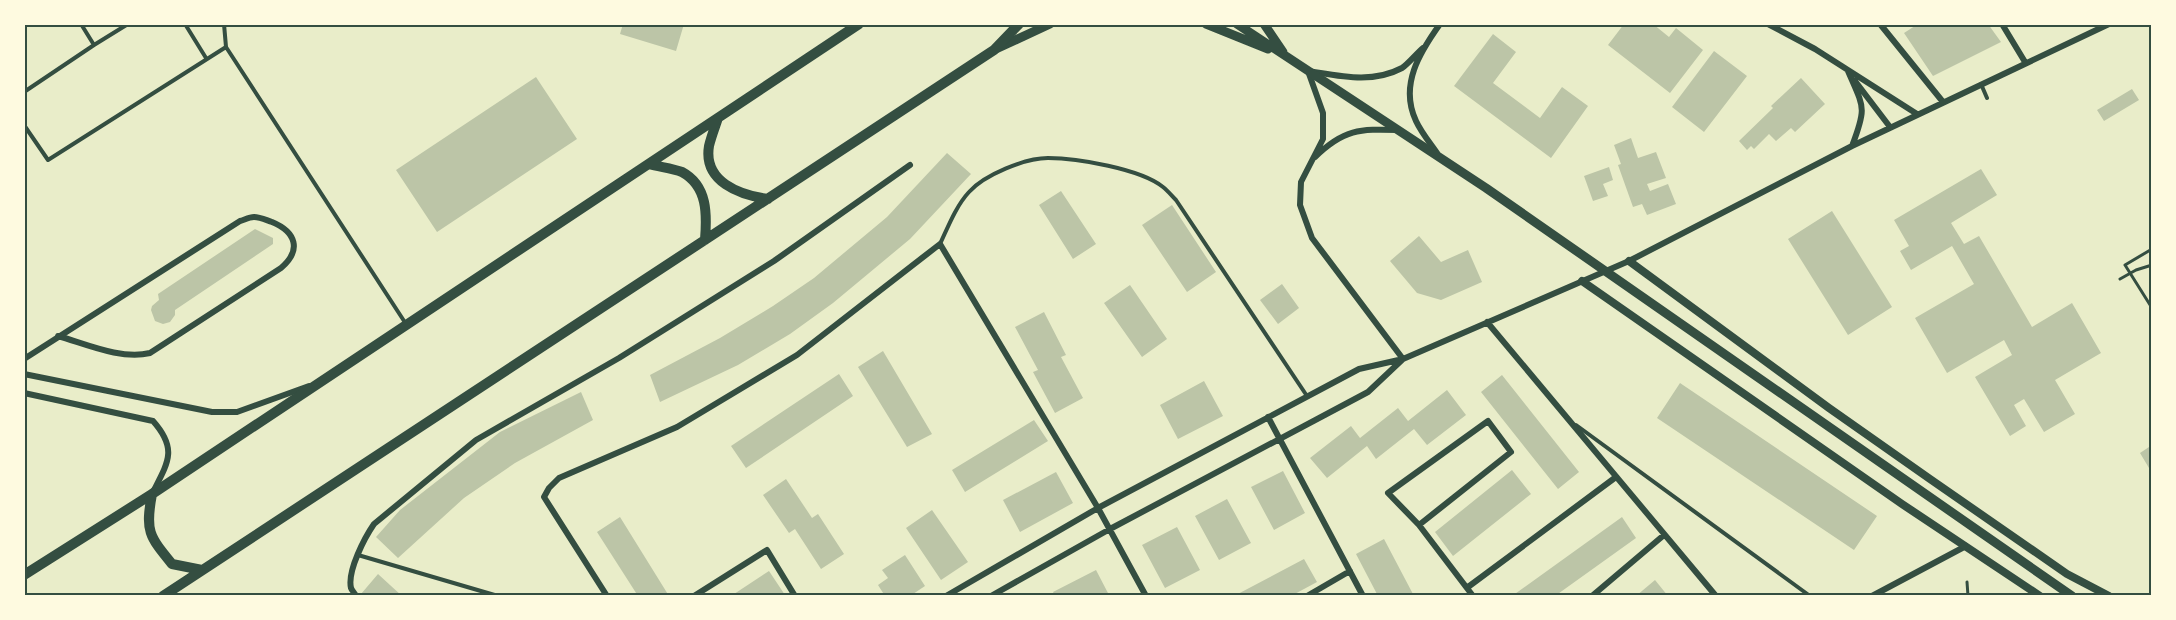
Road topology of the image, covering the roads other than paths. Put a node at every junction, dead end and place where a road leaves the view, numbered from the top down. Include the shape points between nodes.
1 (81, 24) edge
2 (128, 24) edge
3 (185, 24) edge
4 (224, 24) edge
5 (859, 24) edge
6 (1019, 24) edge
7 (1050, 24) edge
8 (1206, 24) edge
9 (1238, 24) edge
10 (1264, 24) edge
11 (1440, 24) edge
12 (1768, 24) edge
13 (1880, 24) edge
14 (2002, 24) edge
15 (2108, 24) edge
16 (94, 45) junction
17 (226, 47) junction
18 (1423, 48) junction
19 (994, 50) junction
20 (1286, 57) junction
21 (206, 58) junction
22 (2025, 62) junction
23 (1848, 70) junction
24 (1308, 71) junction
25 (1980, 84) junction
26 (24, 92) edge
27 (1987, 98) dead end
28 (1943, 102) junction
29 (1917, 114) junction
30 (718, 118) junction
31 (24, 125) edge
32 (1890, 127) junction
33 (1398, 130) junction
34 (1852, 146) junction
35 (1439, 158) junction
36 (1310, 162) junction
37 (649, 164) junction
38 (910, 165) dead end
39 (768, 199) junction
40 (705, 240) junction
41 (940, 244) junction
42 (1629, 261) junction
43 (1582, 281) junction
44 (1487, 322) junction
45 (406, 325) junction
46 (58, 336) junction
47 (24, 359) edge
48 (1403, 359) junction
49 (24, 374) edge
50 (323, 381) junction
51 (24, 393) edge
52 (1307, 396) junction
53 (1268, 417) junction
54 (1572, 422) junction
55 (1279, 439) junction
56 (1616, 477) junction
57 (152, 494) junction
58 (1098, 508) junction
59 (1419, 525) junction
60 (1110, 529) junction
61 (1664, 535) junction
62 (1966, 546) junction
63 (357, 555) junction
64 (202, 570) junction
65 (1350, 572) junction
66 (24, 575) edge
67 (1468, 587) junction
68 (163, 596) edge
69 (356, 596) edge
70 (498, 596) edge
71 (607, 596) edge
72 (694, 596) edge
73 (795, 596) edge
74 (946, 596) edge
75 (992, 596) edge
76 (1146, 596) edge
77 (1307, 596) edge
78 (1363, 596) edge
79 (1473, 596) edge
80 (1592, 596) edge
81 (1716, 596) edge
82 (1810, 596) edge
83 (1872, 596) edge
84 (2040, 596) edge
85 (2072, 596) edge
86 (2109, 596) edge

1 - 16 lane
2 - 16 lane
3 - 21 lane
4 - 17 lane
5 - 30 main road
6 - 19 main road
7 - 19 main road
8 - 20 main road
9 - 20 main road
10 - 20 main road
11 - 18 street
12 - 23 street
13 - 28 street
14 - 22 street
15 - 22 street
16 - 26 lane
17 - 21 lane
17 - 45 lane
18 - 24 street via 1403,67 1383,76 1358,79
18 - 35 street via 1412,71 1411,98 1415,119
19 - 39 main road
20 - 24 main road
21 - 31 lane via 48,160
22 - 25 street
23 - 29 street
23 - 32 street
23 - 34 street via 1862,103 1863,117
24 - 33 main road
24 - 36 street via 1323,113 1323,139
25 - 27 lane
25 - 28 street
28 - 29 street
29 - 32 street
30 - 37 main road
30 - 39 main road via 709,147 715,174 734,191
32 - 34 street
33 - 35 main road
33 - 36 street via 1351,132 1331,142
34 - 42 street
35 - 85 main road
36 - 48 street via 1301,182 1300,205 1312,238
37 - 40 main road via 680,172 694,181 704,198
37 - 45 main road
38 - 63 street via 774,261 619,358 476,440 374,524
39 - 40 main road
40 - 64 main road
41 - 52 lane via 969,192 990,176 1026,162 1065,159 1145,177 1176,200
41 - 58 street
41 - 71 street via 797,355 677,427 560,478 549,488 544,497
42 - 43 street
42 - 86 street via 1930,479 2067,574
43 - 44 street
43 - 62 street
44 - 48 street
44 - 54 street
45 - 50 main road
46 - 46 street via 240,221 264,219 289,233 294,243 290,260 281,268 150,353 137,356
46 - 47 street
48 - 52 street via 1359,369
48 - 55 street via 1368,392
49 - 50 street via 212,412 237,412
50 - 57 main road
51 - 57 street via 153,421 165,434 170,454
52 - 53 street
53 - 55 street
53 - 58 street
54 - 56 street
54 - 82 lane
55 - 60 street
55 - 65 street
56 - 61 street
56 - 67 street
57 - 64 main road via 147,519 154,542 172,564
57 - 66 main road
58 - 60 street
58 - 74 street
59 - 59 street via 1511,452 1488,421 1388,493
59 - 67 street
60 - 75 street
60 - 76 street
61 - 80 street
61 - 81 street
62 - 83 street
62 - 84 street
63 - 69 street via 351,587
63 - 70 lane
64 - 68 main road
65 - 77 street
65 - 78 street
67 - 79 street
72 - 73 street via 768,550

